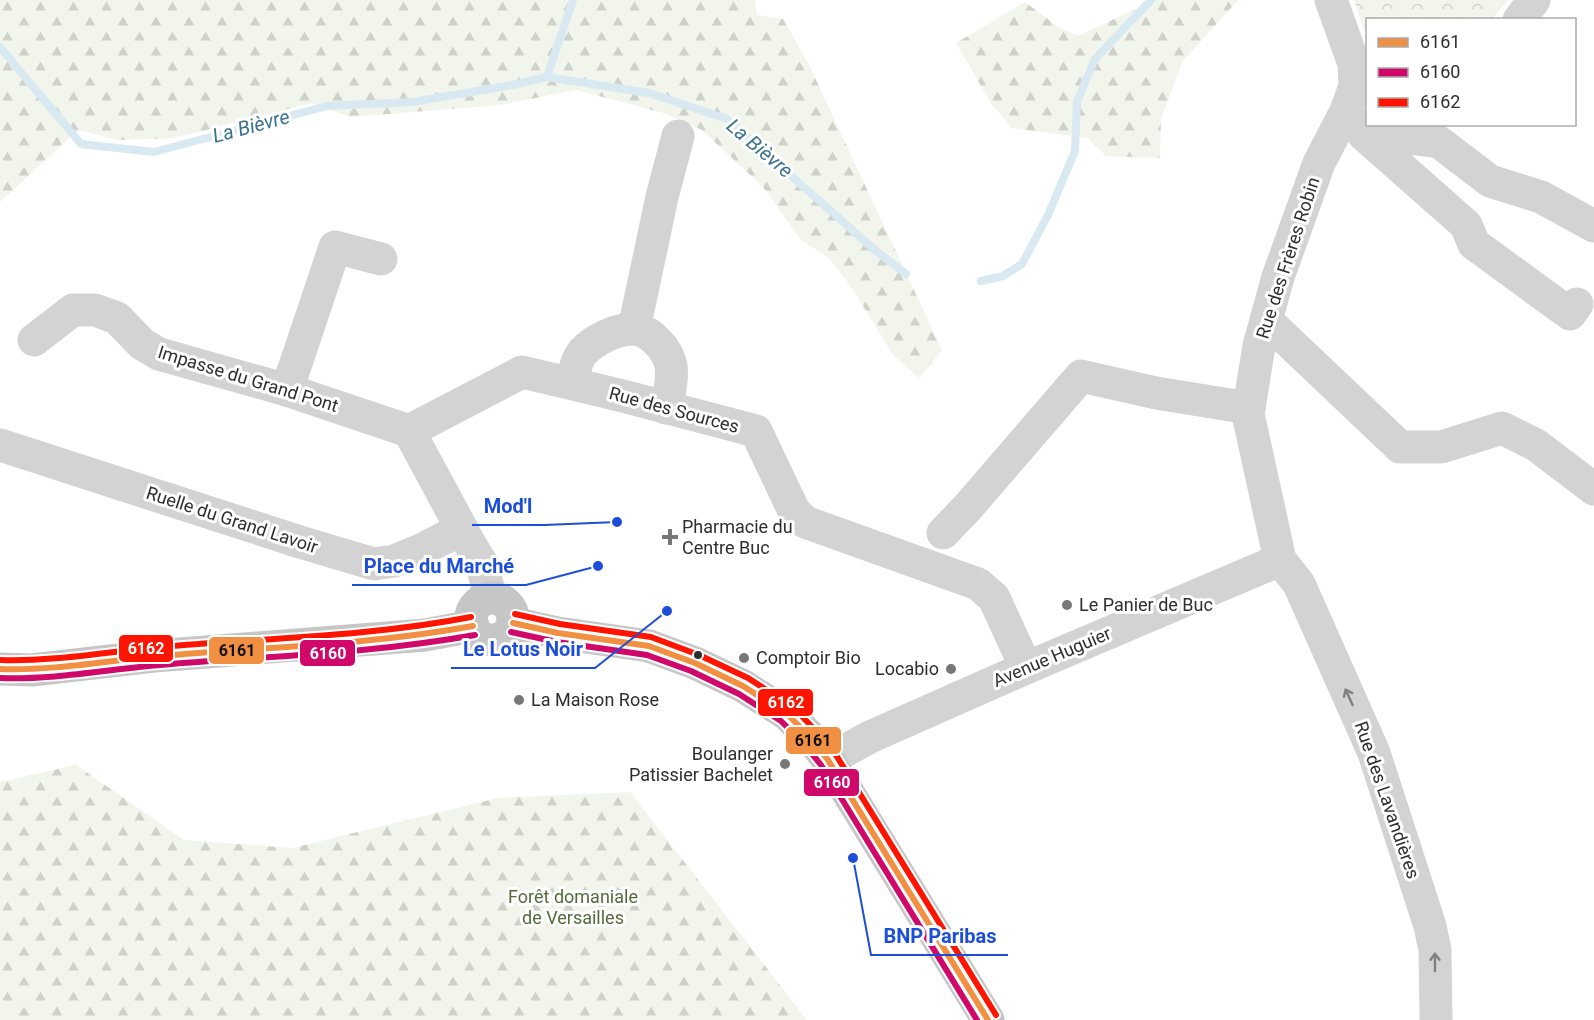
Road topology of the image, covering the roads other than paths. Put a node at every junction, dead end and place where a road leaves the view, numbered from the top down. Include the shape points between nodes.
1 (1331, 0) edge
2 (1534, 0) edge
3 (1520, 18) edge
4 (1357, 113) edge
5 (1391, 126) edge
6 (678, 136) dead end
7 (1594, 226) edge
8 (381, 259) dead end
9 (1577, 304) dead end
10 (1266, 320) junction
11 (634, 329) junction
12 (34, 340) dead end
13 (572, 383) junction
14 (287, 390) junction
15 (666, 408) junction
16 (1249, 408) junction
17 (409, 430) junction
18 (0, 445) edge
19 (1594, 489) edge
20 (462, 529) junction
21 (943, 533) dead end
22 (1280, 560) junction
23 (491, 598) junction
24 (513, 624) junction
25 (472, 626) junction
26 (1026, 668) junction
27 (0, 669) edge
28 (828, 760) junction
29 (988, 1020) edge
30 (1436, 1020) edge

1 - 4 street, Rue des Frères Robin via 1354,64
2 - 3 street
4 - 9 street via 1365,135 1466,225 1474,244 1570,314
4 - 10 street, Rue des Frères Robin via 1319,163
5 - 7 street via 1409,138 1439,142 1490,181 1541,197
6 - 11 street
8 - 14 street via 335,247
10 - 16 street, Rue des Frères Robin
10 - 19 street via 1400,447 1441,447 1502,428 1536,445
11 - 13 street via 615,332 582,353
11 - 15 street via 654,339 666,352 672,368
12 - 14 street, Impasse du Grand Pont via 73,310 95,310 117,318 142,344 159,354
13 - 15 street, Rue des Sources
13 - 17 street, Rue des Sources via 522,372
14 - 17 street, Impasse du Grand Pont
15 - 26 street, Rue des Sources via 756,431 794,511 806,522 978,584 994,598
16 - 21 street via 1081,376
16 - 22 street, Rue des Frères Robin
17 - 20 street
18 - 20 street, Ruelle du Grand Lavoir via 374,564 394,561
20 - 23 street via 482,562
22 - 26 street, Avenue Huguier
30 -> 22 street, Rue des Lavandières via 1435,950 1430,926 1374,753 1299,584
23 - 24 main road via 506,603
23 - 25 main road via 474,609
24 - 25 main road via 510,631 496,639 481,636
24 - 28 main road via 649,646 695,663 743,686 787,714
25 - 27 main road via 425,635 154,656 32,670
26 - 28 street, Avenue Huguier via 870,737
28 - 29 main road

